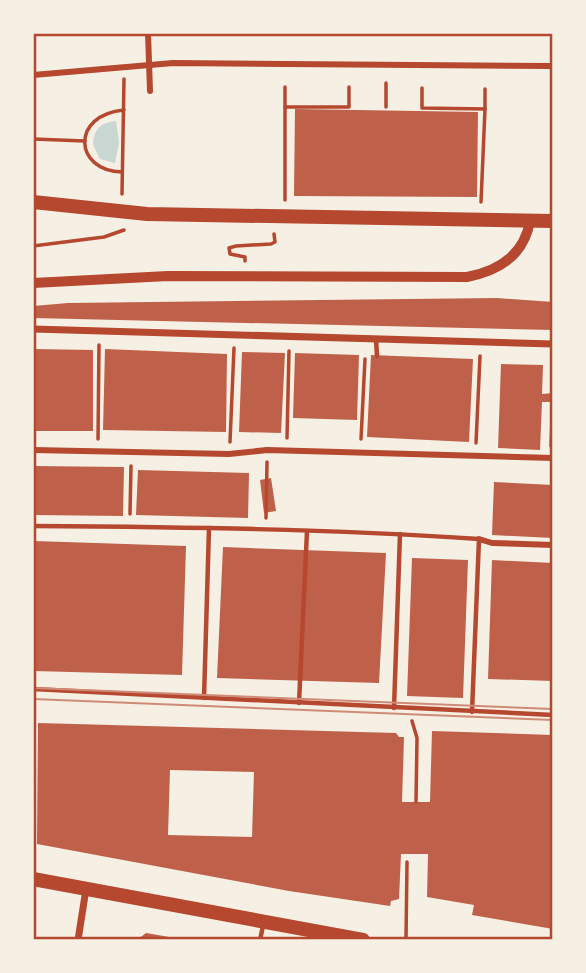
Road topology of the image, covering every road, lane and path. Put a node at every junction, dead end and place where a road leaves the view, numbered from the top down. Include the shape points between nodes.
1 (148, 33) edge
2 (150, 64) junction
3 (553, 66) edge
4 (124, 68) junction
5 (33, 75) edge
6 (386, 83) dead end
7 (285, 87) dead end
8 (349, 87) dead end
9 (422, 88) dead end
10 (485, 89) dead end
11 (150, 91) dead end
12 (285, 107) junction
13 (386, 107) dead end
14 (485, 108) junction
15 (124, 110) junction
16 (33, 139) edge
17 (85, 141) junction
18 (123, 172) junction
19 (122, 196) dead end
20 (33, 201) edge
21 (285, 215) junction
22 (481, 220) junction
23 (530, 221) junction
24 (553, 221) edge
25 (126, 229) dead end
26 (274, 234) dead end
27 (33, 246) edge
28 (245, 257) dead end
29 (33, 283) edge
30 (33, 329) edge
31 (376, 338) junction
32 (100, 341) dead end
33 (553, 344) edge
34 (234, 345) dead end
35 (289, 348) dead end
36 (481, 348) dead end
37 (366, 350) dead end
38 (377, 355) dead end
39 (553, 393) edge
40 (33, 450) edge
41 (267, 450) junction
42 (287, 450) junction
43 (97, 451) junction
44 (131, 452) junction
45 (360, 453) junction
46 (229, 454) junction
47 (475, 455) junction
48 (551, 458) edge
49 (33, 526) edge
50 (130, 527) junction
51 (209, 528) junction
52 (265, 530) junction
53 (307, 531) junction
54 (400, 534) junction
55 (479, 539) junction
56 (553, 545) edge
57 (33, 689) edge
58 (204, 698) junction
59 (299, 703) junction
60 (394, 708) junction
61 (407, 709) junction
62 (472, 712) junction
63 (553, 715) edge
64 (416, 802) dead end
65 (407, 862) dead end
66 (33, 878) edge
67 (86, 889) junction
68 (264, 921) junction
69 (78, 940) edge
70 (260, 940) edge
71 (363, 940) edge
72 (407, 940) edge

1 - 2 street
2 - 3 street
2 - 4 street
2 - 11 street
4 - 5 street
4 - 15 path
6 - 13 path
7 - 12 path
8 - 12 path via 349,107
9 - 14 path via 422,108
10 - 14 path
12 - 21 path
14 - 22 path
15 - 17 path via 94,120
15 - 18 path
16 - 17 path
17 - 18 path via 94,162 103,169
18 - 19 path
20 - 21 main road via 127,213
21 - 22 main road
22 - 23 main road
23 - 24 main road
23 - 29 street via 527,235 506,263 486,274 467,277 168,276
25 - 27 path
26 - 28 path via 271,244 229,248 230,254
30 - 31 street
31 - 33 street
31 - 38 lane
32 - 43 path
34 - 46 path
35 - 42 path
36 - 47 path
37 - 45 path
39 - 48 path
40 - 43 street
41 - 42 street
41 - 46 street
41 - 52 path
42 - 45 street
43 - 44 street
44 - 46 street
44 - 50 path
45 - 47 street
47 - 48 street
49 - 50 lane
50 - 51 lane
51 - 52 lane
51 - 58 lane
52 - 53 lane
53 - 54 lane
53 - 59 lane
54 - 55 lane
54 - 60 lane
55 - 56 street
55 - 62 lane
57 - 58 lane
58 - 59 lane
59 - 60 lane
60 - 61 lane
61 - 62 lane
61 - 64 path via 418,738
62 - 63 lane
65 - 72 path
66 - 67 main road
67 - 68 main road
67 - 69 street
68 - 70 lane
68 - 71 main road

